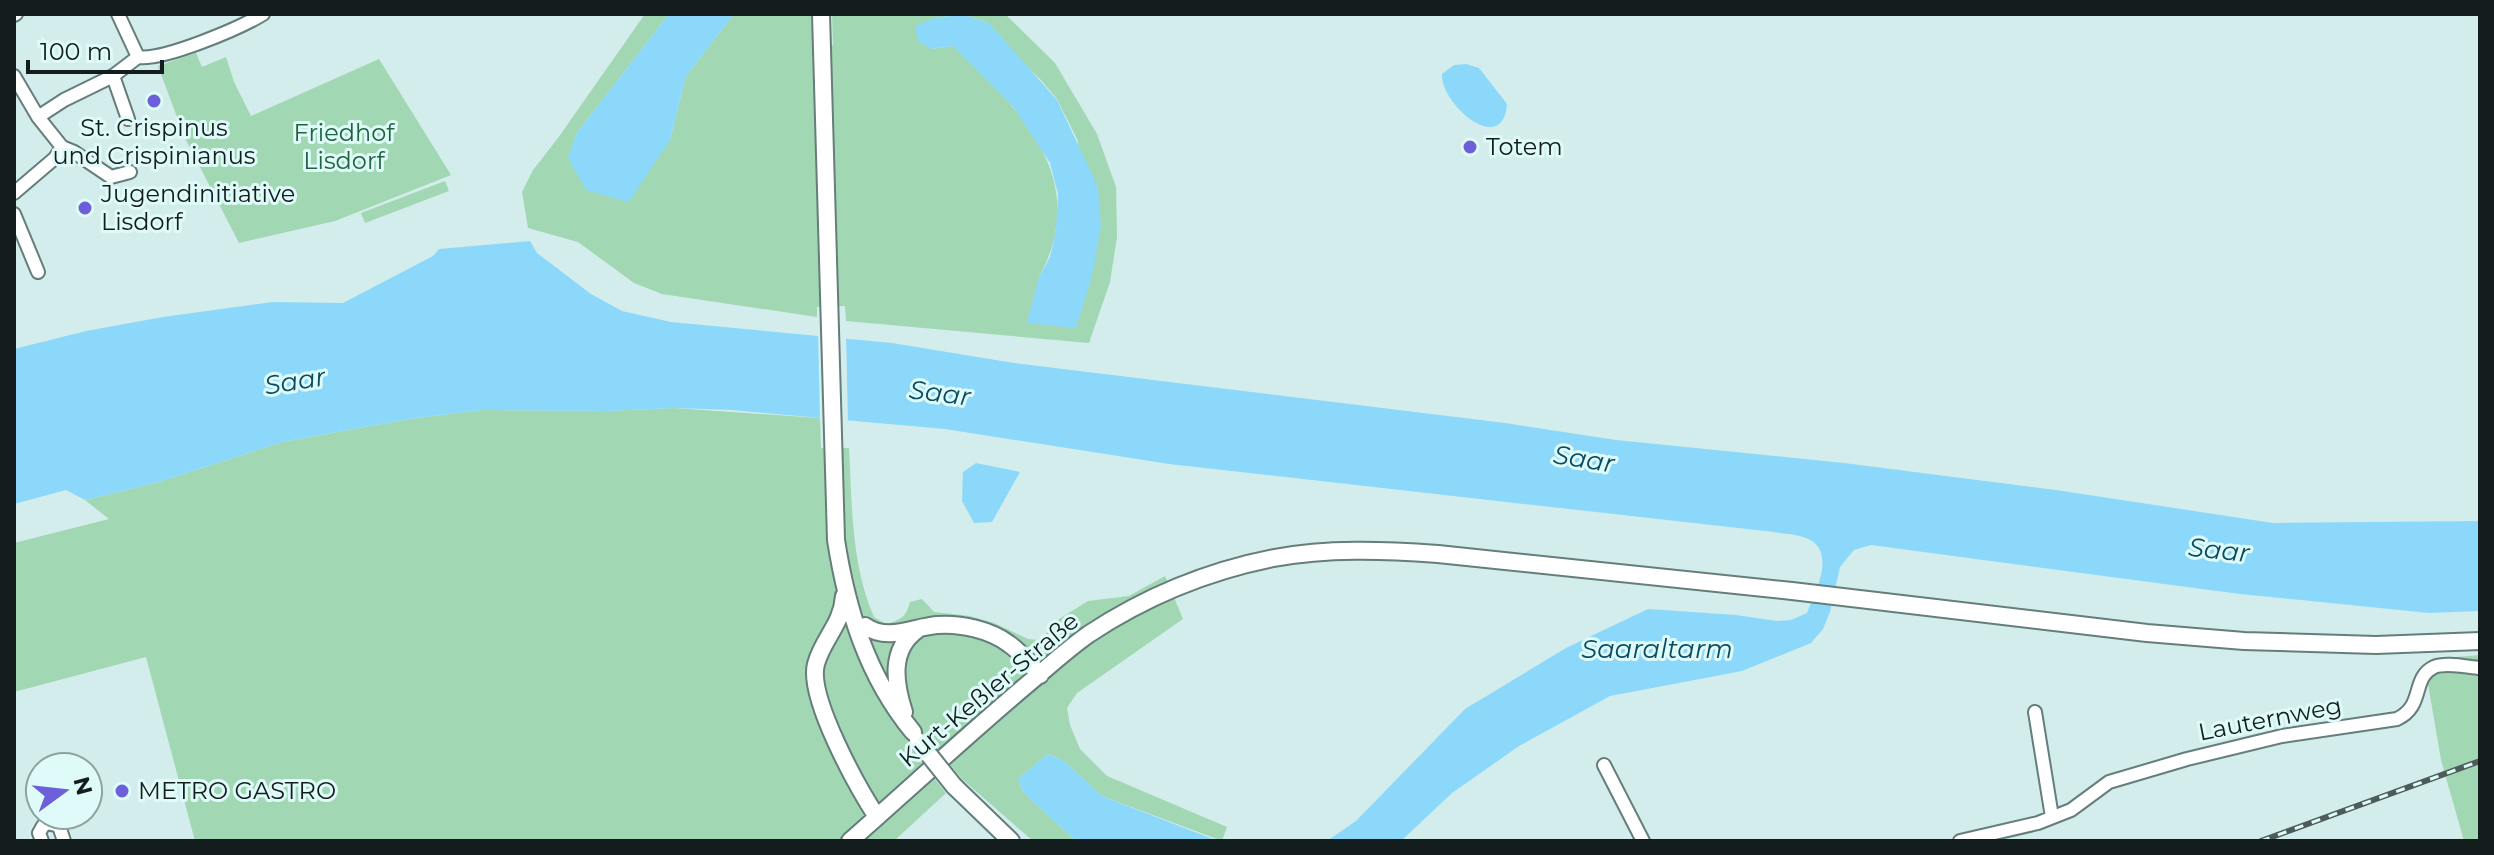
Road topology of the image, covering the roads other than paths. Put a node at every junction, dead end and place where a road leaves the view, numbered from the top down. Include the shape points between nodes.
1 (118, 14) edge
2 (263, 14) edge
3 (821, 14) edge
4 (138, 57) junction
5 (14, 76) edge
6 (113, 76) junction
7 (38, 117) junction
8 (128, 119) dead end
9 (62, 147) junction
10 (130, 172) dead end
11 (14, 193) edge
12 (14, 214) edge
13 (38, 272) dead end
14 (836, 486) junction
15 (842, 579) junction
16 (865, 626) junction
17 (917, 630) junction
18 (2480, 641) edge
19 (821, 652) junction
20 (868, 660) junction
21 (2480, 668) edge
22 (1040, 675) junction
23 (2035, 712) dead end
24 (912, 730) junction
25 (1604, 765) dead end
26 (877, 817) junction
27 (2052, 817) junction
28 (42, 841) edge
29 (64, 841) edge
30 (850, 841) edge
31 (1011, 841) edge
32 (1643, 841) edge
33 (1960, 841) edge

1 - 4 street
2 - 4 street via 173,51
3 - 14 main road
4 - 6 street
5 - 7 street
6 - 7 street
6 - 8 street
7 - 9 street
9 - 10 street via 111,177
9 - 11 street
12 - 13 street
14 - 15 main road
14 - 16 main road
15 - 19 main road via 840,620
15 - 20 main road
16 - 17 main road via 883,634
16 - 24 main road
17 - 22 main road via 960,625 986,633 1007,642
17 - 24 main road via 902,646 895,684
18 - 22 main road, Kurt-Keßler-Straße via 2376,645 2147,633 1387,550 1307,553 1242,565 1171,589 1086,636
19 - 20 main road via 846,640
19 - 26 main road via 814,674 821,705 855,783
20 - 24 main road via 884,693
21 - 27 street, Lauternweg via 2432,668 2422,677 2412,710 2397,719 2282,736 2146,770 2109,782
22 - 26 main road, Kurt-Keßler-Straße
23 - 27 street
24 - 31 main road, bridge via 954,786
25 - 32 street
26 - 30 main road, Kurt-Keßler-Straße
27 - 33 street, Lauternweg
28 - 29 street via 39,833 48,823 59,826

